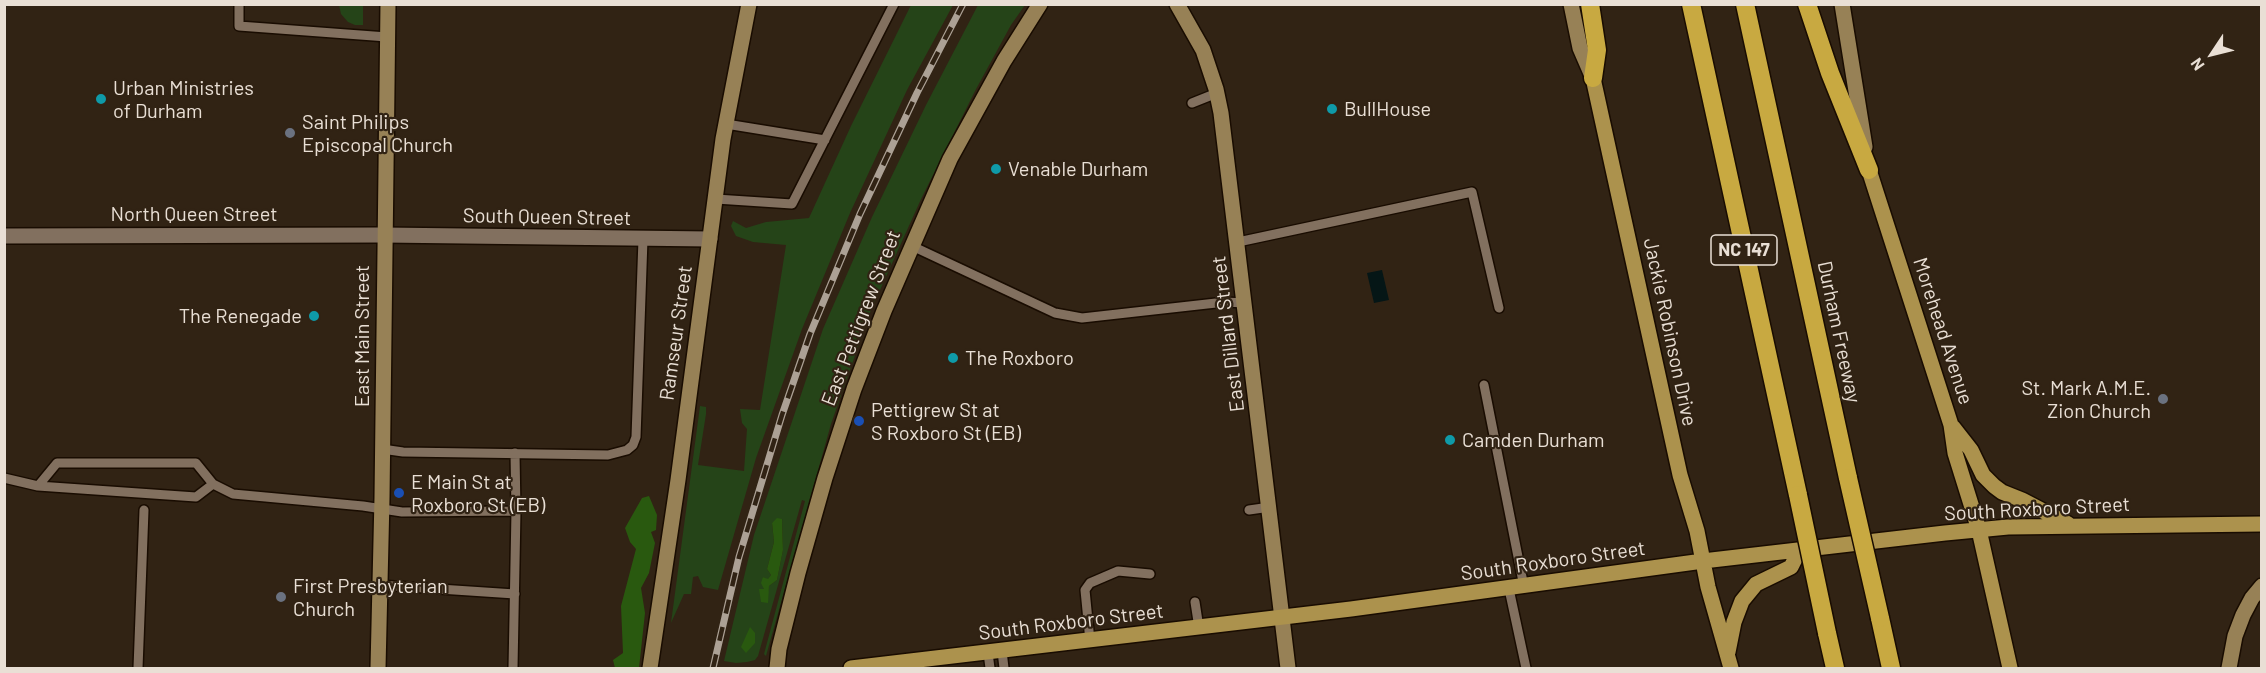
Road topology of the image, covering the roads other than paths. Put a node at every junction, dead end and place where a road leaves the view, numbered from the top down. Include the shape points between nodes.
1 (239, 4) edge
2 (388, 4) edge
3 (749, 4) edge
4 (894, 4) edge
5 (1040, 4) edge
6 (1177, 4) edge
7 (1571, 4) edge
8 (1590, 4) edge
9 (1691, 4) edge
10 (1745, 4) edge
11 (1807, 4) edge
12 (1842, 4) edge
13 (387, 37) junction
14 (1593, 78) junction
15 (1217, 93) junction
16 (1192, 104) dead end
17 (726, 124) junction
18 (825, 140) junction
19 (1869, 170) junction
20 (716, 199) junction
21 (4, 236) edge
22 (383, 236) junction
23 (643, 239) junction
24 (710, 239) junction
25 (1238, 242) junction
26 (912, 246) junction
27 (1245, 303) junction
28 (1499, 308) dead end
29 (1484, 385) dead end
30 (1951, 425) junction
31 (382, 449) junction
32 (515, 453) junction
33 (4, 478) edge
34 (213, 484) junction
35 (38, 486) junction
36 (1270, 507) junction
37 (381, 509) junction
38 (144, 510) dead end
39 (516, 510) junction
40 (1249, 510) dead end
41 (2262, 524) edge
42 (2070, 525) junction
43 (1979, 530) junction
44 (1799, 551) junction
45 (1703, 561) junction
46 (1150, 574) dead end
47 (380, 585) junction
48 (2262, 586) edge
49 (1516, 588) junction
50 (515, 594) junction
51 (1195, 602) dead end
52 (1282, 617) junction
53 (1199, 628) junction
54 (1090, 641) junction
55 (995, 652) junction
56 (1730, 662) edge
57 (905, 665) edge
58 (650, 667) edge
59 (138, 669) edge
60 (378, 669) edge
61 (513, 669) edge
62 (777, 669) edge
63 (851, 669) edge
64 (990, 669) edge
65 (1004, 669) edge
66 (1288, 669) edge
67 (1526, 669) edge
68 (1835, 669) edge
69 (1891, 669) edge
70 (2010, 669) edge
71 (2229, 669) edge

1 - 13 lane via 239,26
2 - 13 street, East Main Street
3 - 17 street, Ramseur Street
4 - 18 lane
5 - 26 street, East Pettigrew Street via 950,159
6 - 15 street, East Dillard Street via 1203,50
7 - 14 street, Jackie Robinson Drive via 1580,48
8 - 14 highway via 1597,50
9 - 68 highway, NC 147, bridge
10 - 69 highway, Durham Freeway / NC 147, bridge
11 - 19 highway
12 - 19 street, Morehead Avenue
13 - 22 street, East Main Street
14 - 45 main road, Jackie Robinson Drive via 1680,475
15 - 16 lane
15 - 25 street, East Dillard Street
17 - 18 lane
17 - 20 street, Ramseur Street
18 - 20 lane via 792,204
19 - 30 main road, Morehead Avenue
20 - 24 street, Ramseur Street
21 - 22 street, North Queen Street
22 - 23 street, South Queen Street
22 - 31 street, East Main Street
23 - 24 street, South Queen Street
23 - 32 lane via 633,445 608,456
24 - 58 street, Ramseur Street
25 - 27 street, East Dillard Street
25 - 28 lane via 1472,192
26 - 27 lane via 1055,313 1082,318
26 - 62 street, East Pettigrew Street via 854,389 798,573
27 - 36 street, East Dillard Street
29 - 49 lane
30 - 42 main road via 1994,486
30 - 43 main road, Morehead Avenue via 1955,453
31 - 32 lane
31 - 37 street, East Main Street
32 - 39 lane
33 - 35 lane
34 - 35 lane via 196,497
34 - 35 lane via 196,463 57,463
34 - 37 lane via 233,494
36 - 40 lane
36 - 52 street, East Dillard Street
37 - 39 lane
37 - 47 street, East Main Street
38 - 59 lane
39 - 50 lane
41 - 42 main road, South Roxboro Street
42 - 43 main road, South Roxboro Street
43 - 44 main road, South Roxboro Street
43 - 70 main road, Morehead Avenue
44 - 45 main road, South Roxboro Street
44 - 56 main road via 1791,567 1756,584 1742,601 1734,622
45 - 49 main road, South Roxboro Street
45 - 56 main road, Jackie Robinson Drive
46 - 54 lane via 1118,571 1090,583 1085,590
47 - 50 lane
47 - 60 street, East Main Street
48 - 71 street via 2243,615
49 - 52 main road, South Roxboro Street
49 - 67 lane
50 - 61 lane
51 - 53 lane
52 - 53 main road, South Roxboro Street
52 - 66 street, East Dillard Street
53 - 54 main road, South Roxboro Street
54 - 55 main road, South Roxboro Street
55 - 57 main road, South Roxboro Street
55 - 64 lane
55 - 65 lane
57 - 63 main road, South Roxboro Street

